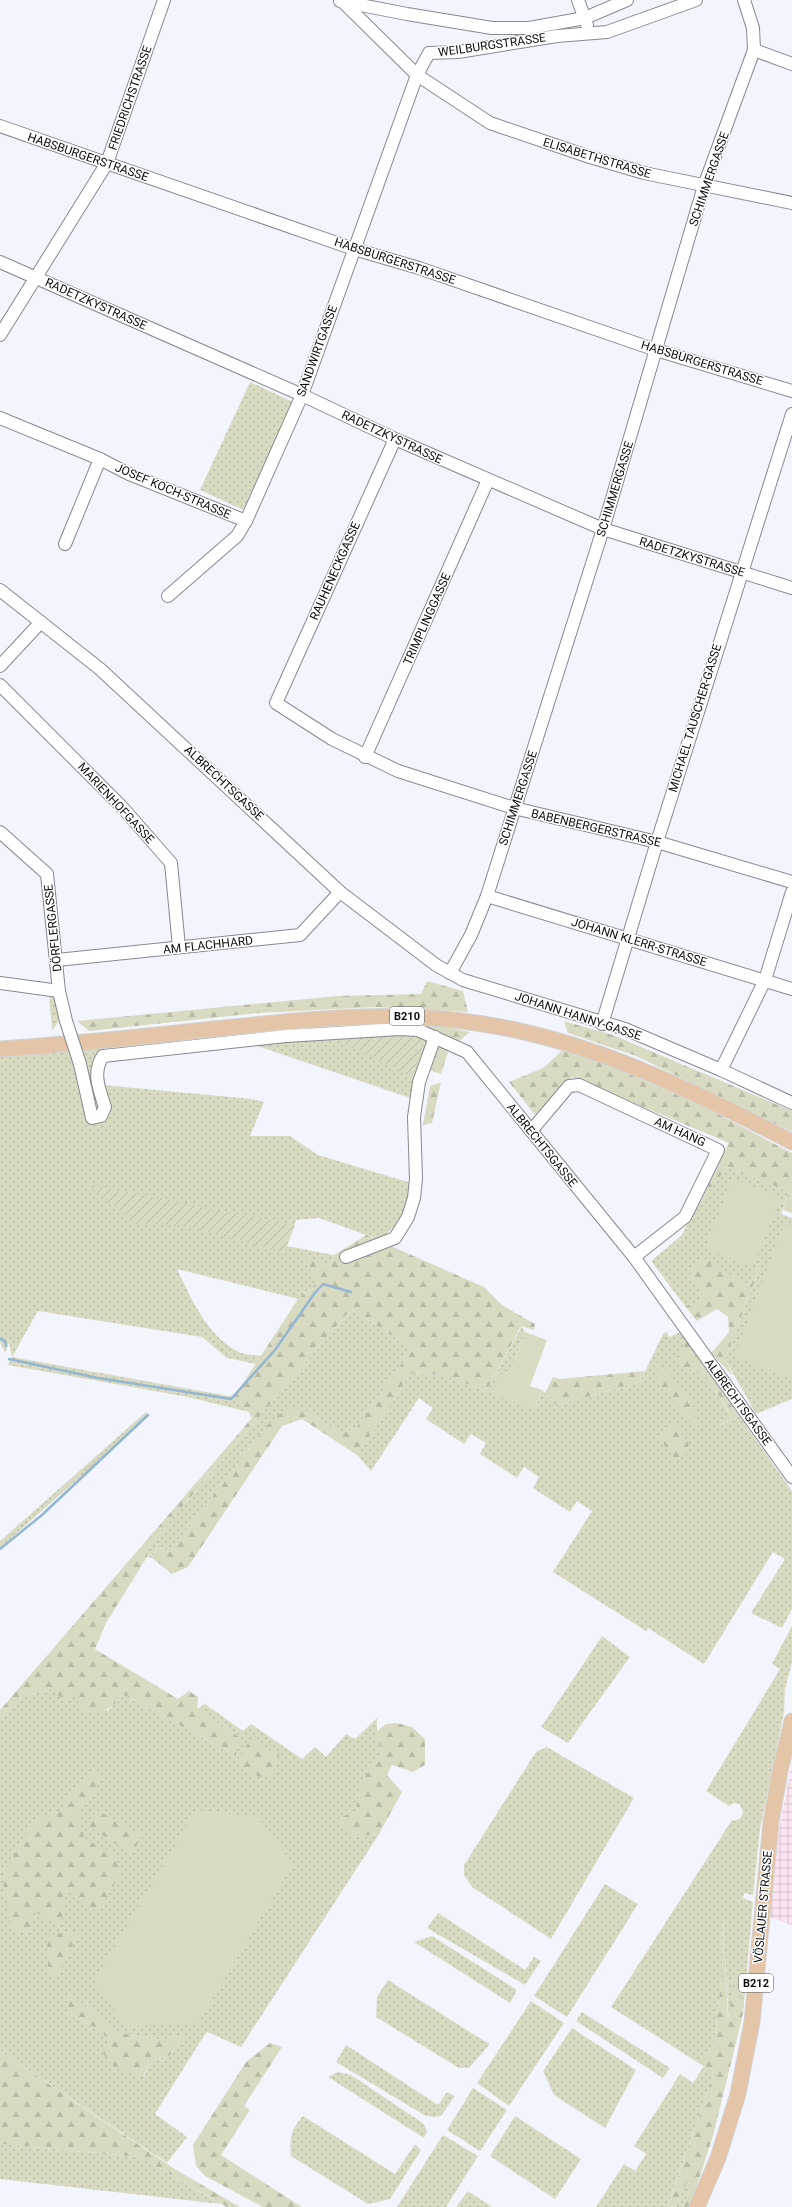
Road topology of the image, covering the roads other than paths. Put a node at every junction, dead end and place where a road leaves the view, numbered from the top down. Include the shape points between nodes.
1 (164, 0) edge
2 (339, 0) edge
3 (578, 0) edge
4 (628, 0) edge
5 (696, 0) edge
6 (744, 0) edge
7 (585, 18) junction
8 (590, 34) junction
9 (754, 50) junction
10 (792, 64) edge
11 (417, 75) junction
12 (0, 126) edge
13 (107, 163) junction
14 (704, 186) junction
15 (792, 203) edge
16 (354, 249) junction
17 (0, 262) edge
18 (35, 277) junction
19 (0, 335) edge
20 (656, 350) junction
21 (792, 390) edge
22 (302, 395) junction
23 (792, 414) edge
24 (0, 418) edge
25 (395, 439) junction
26 (100, 459) junction
27 (488, 480) junction
28 (246, 522) junction
29 (603, 529) junction
30 (65, 544) dead end
31 (741, 572) junction
32 (792, 588) edge
33 (0, 590) edge
34 (168, 596) dead end
35 (41, 622) junction
36 (0, 666) edge
37 (0, 685) edge
38 (276, 702) joint
39 (365, 757) junction
40 (514, 808) junction
41 (0, 832) edge
42 (657, 842) junction
43 (792, 882) edge
44 (340, 892) junction
45 (792, 892) edge
46 (486, 896) junction
47 (629, 938) junction
48 (179, 948) junction
49 (57, 960) junction
50 (450, 973) junction
51 (765, 980) junction
52 (0, 983) edge
53 (792, 989) edge
54 (59, 991) junction
55 (602, 1024) junction
56 (435, 1038) junction
57 (0, 1049) edge
58 (80, 1064) joint
59 (721, 1070) junction
60 (792, 1103) edge
61 (531, 1131) junction
62 (792, 1142) edge
63 (346, 1257) dead end
64 (634, 1257) junction
65 (792, 1477) edge
66 (792, 1721) edge
67 (697, 2207) edge

1 - 13 street, FRIEDRICHSTRASSE
2 - 7 street, WEILBURGSTRASSE via 492,28 529,28
2 - 11 street, WEILBURGSTRASSE
3 - 7 street
4 - 7 street, WEILBURGSTRASSE
5 - 8 street, WEILBURGSTRASSE via 620,29
6 - 9 street, SCHIMMERGASSE via 753,28
7 - 8 street
8 - 11 street, WEILBURGSTRASSE via 557,36 458,52 429,53
9 - 10 street
9 - 14 street, SCHIMMERGASSE
11 - 14 street, ELISABETHSTRASSE via 490,123 644,173
11 - 16 street, SANDWIRTGASSE
12 - 13 street, HABSBURGERSTRASSE
13 - 16 street, HABSBURGERSTRASSE
13 - 18 street, FRIEDRICHSTRASSE
14 - 15 street, ELISABETHSTRASSE
14 - 20 street, SCHIMMERGASSE
16 - 20 street, HABSBURGERSTRASSE via 418,268
16 - 22 street, SANDWIRTGASSE
17 - 18 street, RADETZKYSTRASSE
18 - 19 street, FRIEDRICHSTRASSE
18 - 22 street, RADETZKYSTRASSE
20 - 21 street, HABSBURGERSTRASSE
20 - 29 street, SCHIMMERGASSE
22 - 25 street, RADETZKYSTRASSE
22 - 28 street, SANDWIRTGASSE
23 - 31 street, MICHAEL TAUSCHER-GASSE
24 - 26 street, JOSEF KOCH-STRASSE
25 - 27 street, RADETZKYSTRASSE
25 - 38 street, RAUHENECKGASSE
26 - 28 street, JOSEF KOCH-STRASSE via 129,474
26 - 30 street, JOSEF KOCH-STRASSE
27 - 29 street, RADETZKYSTRASSE
27 - 39 street, TRIMPLINGGASSE
28 - 34 street, SANDWIRTGASSE via 237,536
29 - 31 street, RADETZKYSTRASSE
29 - 40 street, SCHIMMERGASSE
31 - 32 street, RADETZKYSTRASSE
31 - 42 street, MICHAEL TAUSCHER-GASSE
33 - 35 street, ALBRECHTSGASSE
35 - 36 street
35 - 44 street, ALBRECHTSGASSE via 100,669
37 - 48 street, MARIENHOFGASSE via 122,807 170,863
38 - 39 street, BABENBERGERSTRASSE via 332,739
39 - 40 street, BABENBERGERSTRASSE via 398,772
40 - 42 street, BABENBERGERSTRASSE
40 - 46 street, SCHIMMERGASSE
41 - 49 street, DÖRFLERGASSE via 47,874
42 - 43 street, BABENBERGERSTRASSE
42 - 47 street, MICHAEL TAUSCHER-GASSE
44 - 48 street, AM FLACHHARD via 300,935
44 - 50 street, ALBRECHTSGASSE
45 - 51 street
46 - 47 street, JOHANN KLERR-STRASSE
46 - 50 street, SCHIMMERGASSE via 472,935
47 - 51 street, JOHANN KLERR-STRASSE
47 - 55 street, MICHAEL TAUSCHER-GASSE
48 - 49 street, AM FLACHHARD
49 - 54 street, DÖRFLERGASSE
50 - 55 street, JOHANN HANNY-GASSE via 463,980
51 - 53 street, JOHANN KLERR-STRASSE
51 - 59 street
52 - 54 street
54 - 58 street, DÖRFLERGASSE, bridge
55 - 59 street, JOHANN HANNY-GASSE via 625,1029
56 - 58 street, ALBRECHTSGASSE via 418,1030 400,1028 102,1056 97,1065 98,1084 105,1107 101,1116 92,1118
56 - 61 street, ALBRECHTSGASSE via 467,1052
56 - 63 street via 419,1082 414,1117 416,1179 408,1217 395,1238
57 - 62 main road, B210 via 333,1017 450,1019 511,1029 594,1052 659,1077
59 - 60 street, JOHANN HANNY-GASSE
61 - 64 street, ALBRECHTSGASSE
61 - 64 street, AM HANG via 569,1086 579,1084 718,1150 685,1217
64 - 65 street, ALBRECHTSGASSE
66 - 67 main road, VÖSLAUER STRASSE / B212 via 771,1822 752,2022 740,2087 731,2122

